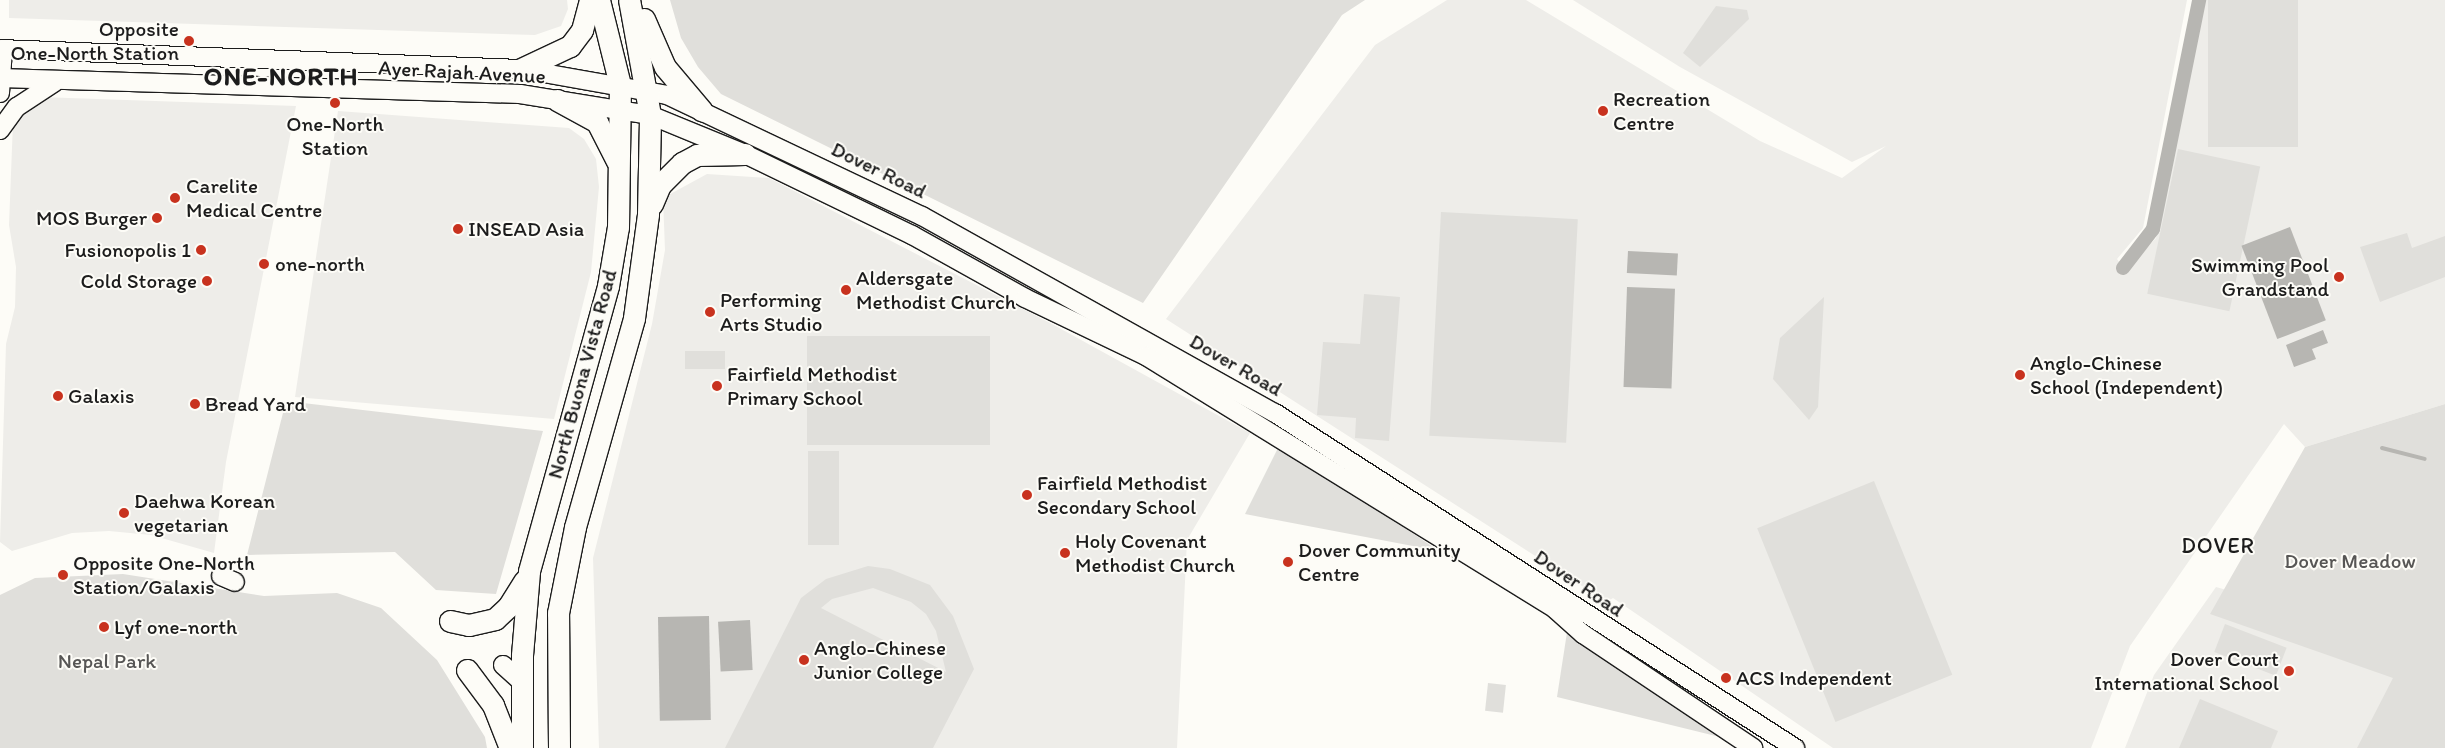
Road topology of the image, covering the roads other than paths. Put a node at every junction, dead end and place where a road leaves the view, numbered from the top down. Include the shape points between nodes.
1 (590, 0) edge
2 (599, 0) edge
3 (629, 0) edge
4 (636, 0) edge
5 (1, 49) edge
6 (521, 69) junction
7 (0, 78) edge
8 (55, 82) junction
9 (620, 85) junction
10 (647, 90) junction
11 (0, 93) edge
12 (556, 100) junction
13 (622, 109) junction
14 (702, 111) junction
15 (650, 115) junction
16 (0, 130) edge
17 (745, 154) junction
18 (620, 170) junction
19 (648, 214) junction
20 (529, 571) junction
21 (445, 618) dead end
22 (503, 665) dead end
23 (467, 670) dead end
24 (522, 682) junction
25 (510, 748) edge
26 (522, 748) edge
27 (558, 748) edge
28 (1753, 748) edge
29 (1795, 748) edge

1 - 6 main road via 582,30 570,46
2 - 9 main road, North Buona Vista Road
3 - 10 main road, North Buona Vista Road
4 - 14 main road via 665,67
5 - 6 street, Ayer Rajah Avenue
5 - 7 street
6 - 9 street, Ayer Rajah Avenue
7 - 8 street, Ayer Rajah Avenue
7 - 11 street
8 - 12 street, Ayer Rajah Avenue via 419,89
8 - 16 street via 28,97
9 - 10 street, Dover Road
9 - 13 main road, North Buona Vista Road
10 - 14 street, Dover Road
10 - 15 main road, North Buona Vista Road
12 - 13 street, Ayer Rajah Avenue
12 - 18 main road via 597,122 612,146
13 - 15 street, Dover Road
13 - 18 main road, North Buona Vista Road
14 - 29 street, Dover Road via 922,216 1275,413
15 - 17 street, Dover Road
15 - 19 main road, North Buona Vista Road
17 - 19 main road via 697,155 676,166 660,185
17 - 28 street, Dover Road via 1146,356 1555,609
18 - 20 main road, North Buona Vista Road via 618,226 608,286
19 - 27 main road, North Buona Vista Road via 634,318 567,560 558,613
20 - 21 main road via 514,600 495,619 469,625
20 - 24 main road, North Buona Vista Road
22 - 24 street
23 - 25 main road via 493,705
24 - 26 main road, North Buona Vista Road

